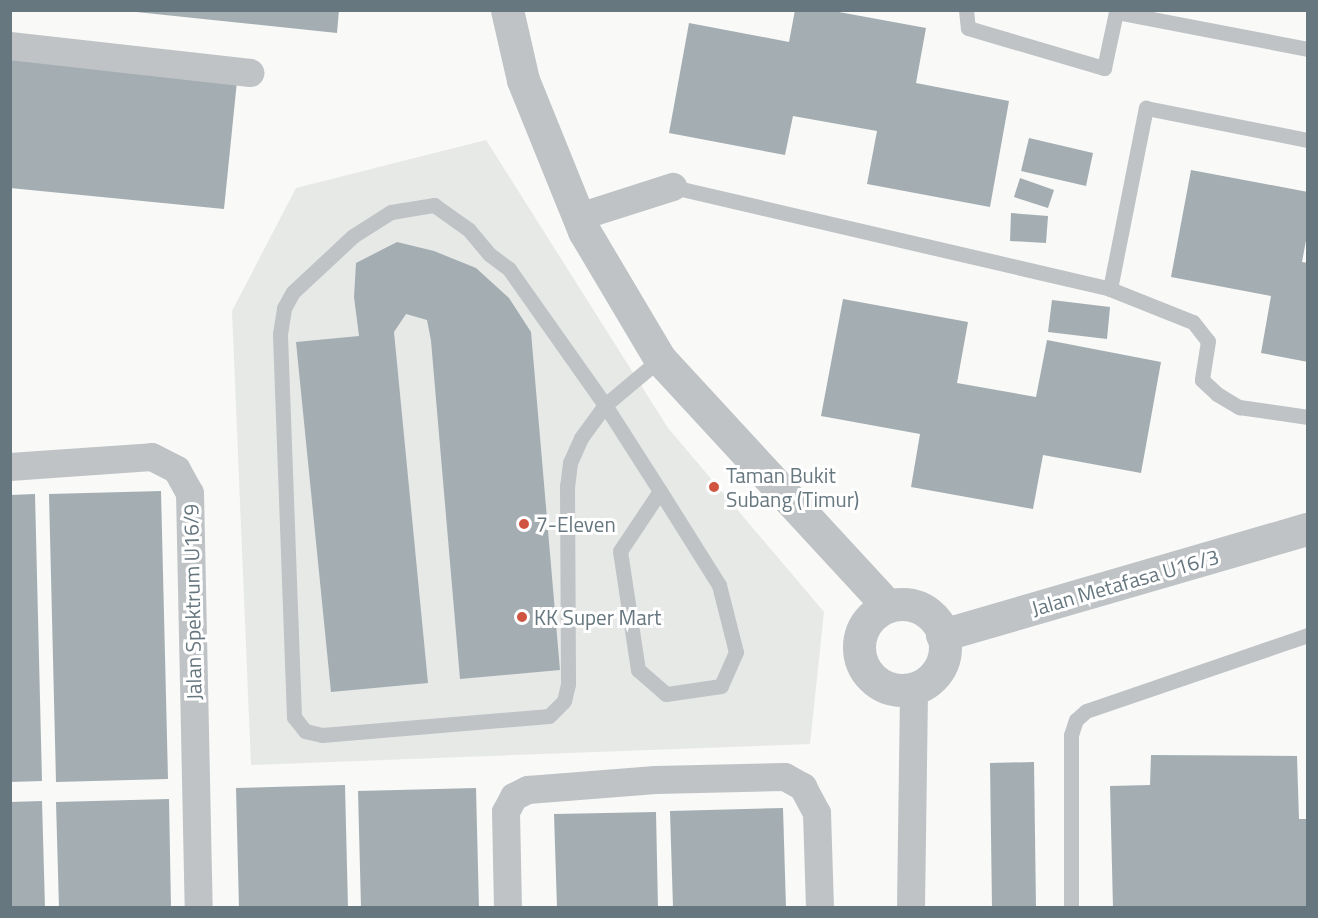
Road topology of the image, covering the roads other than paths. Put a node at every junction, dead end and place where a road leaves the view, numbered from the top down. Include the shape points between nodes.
1 (507, 10) edge
2 (966, 10) edge
3 (1111, 11) edge
4 (10, 46) edge
5 (1308, 49) edge
6 (250, 74) dead end
7 (1308, 140) edge
8 (673, 187) joint
9 (579, 217) junction
10 (1110, 289) junction
11 (660, 359) junction
12 (605, 405) junction
13 (1308, 417) edge
14 (10, 466) edge
15 (660, 491) junction
16 (1308, 529) edge
17 (888, 606) junction
18 (942, 634) junction
19 (1308, 635) edge
20 (914, 688) junction
21 (199, 908) edge
22 (508, 908) edge
23 (819, 908) edge
24 (911, 908) edge
25 (1071, 908) edge

1 - 9 street via 523,80
2 - 3 lane via 968,28 1104,68
3 - 5 lane
4 - 6 street
7 - 10 lane via 1146,108
8 - 9 street
8 - 10 lane
9 - 11 street
10 - 13 lane via 1193,322 1208,341 1202,380 1217,394 1239,407
11 - 12 lane
11 - 17 street
12 - 12 lane via 581,438 570,463 568,684 564,701 549,716 322,735 305,731 294,717 280,334 284,308 293,292 353,236 391,212 435,205 469,230 508,269
12 - 15 lane
14 - 21 street, Jalan Spektrum U16/9 via 152,457 177,470 190,493
15 - 15 lane via 718,585 736,652 721,686 666,694 638,670 620,551
16 - 18 street, Jalan Metafasa U16/3
17 - 18 street via 900,604 922,609
17 - 20 street via 864,627 859,648 861,660 882,685 903,690
18 - 20 street via 940,667
19 - 25 lane via 1086,711 1076,720 1071,735
20 - 24 street
22 - 23 street via 506,812 513,797 528,790 656,780 785,777 802,787 817,813

